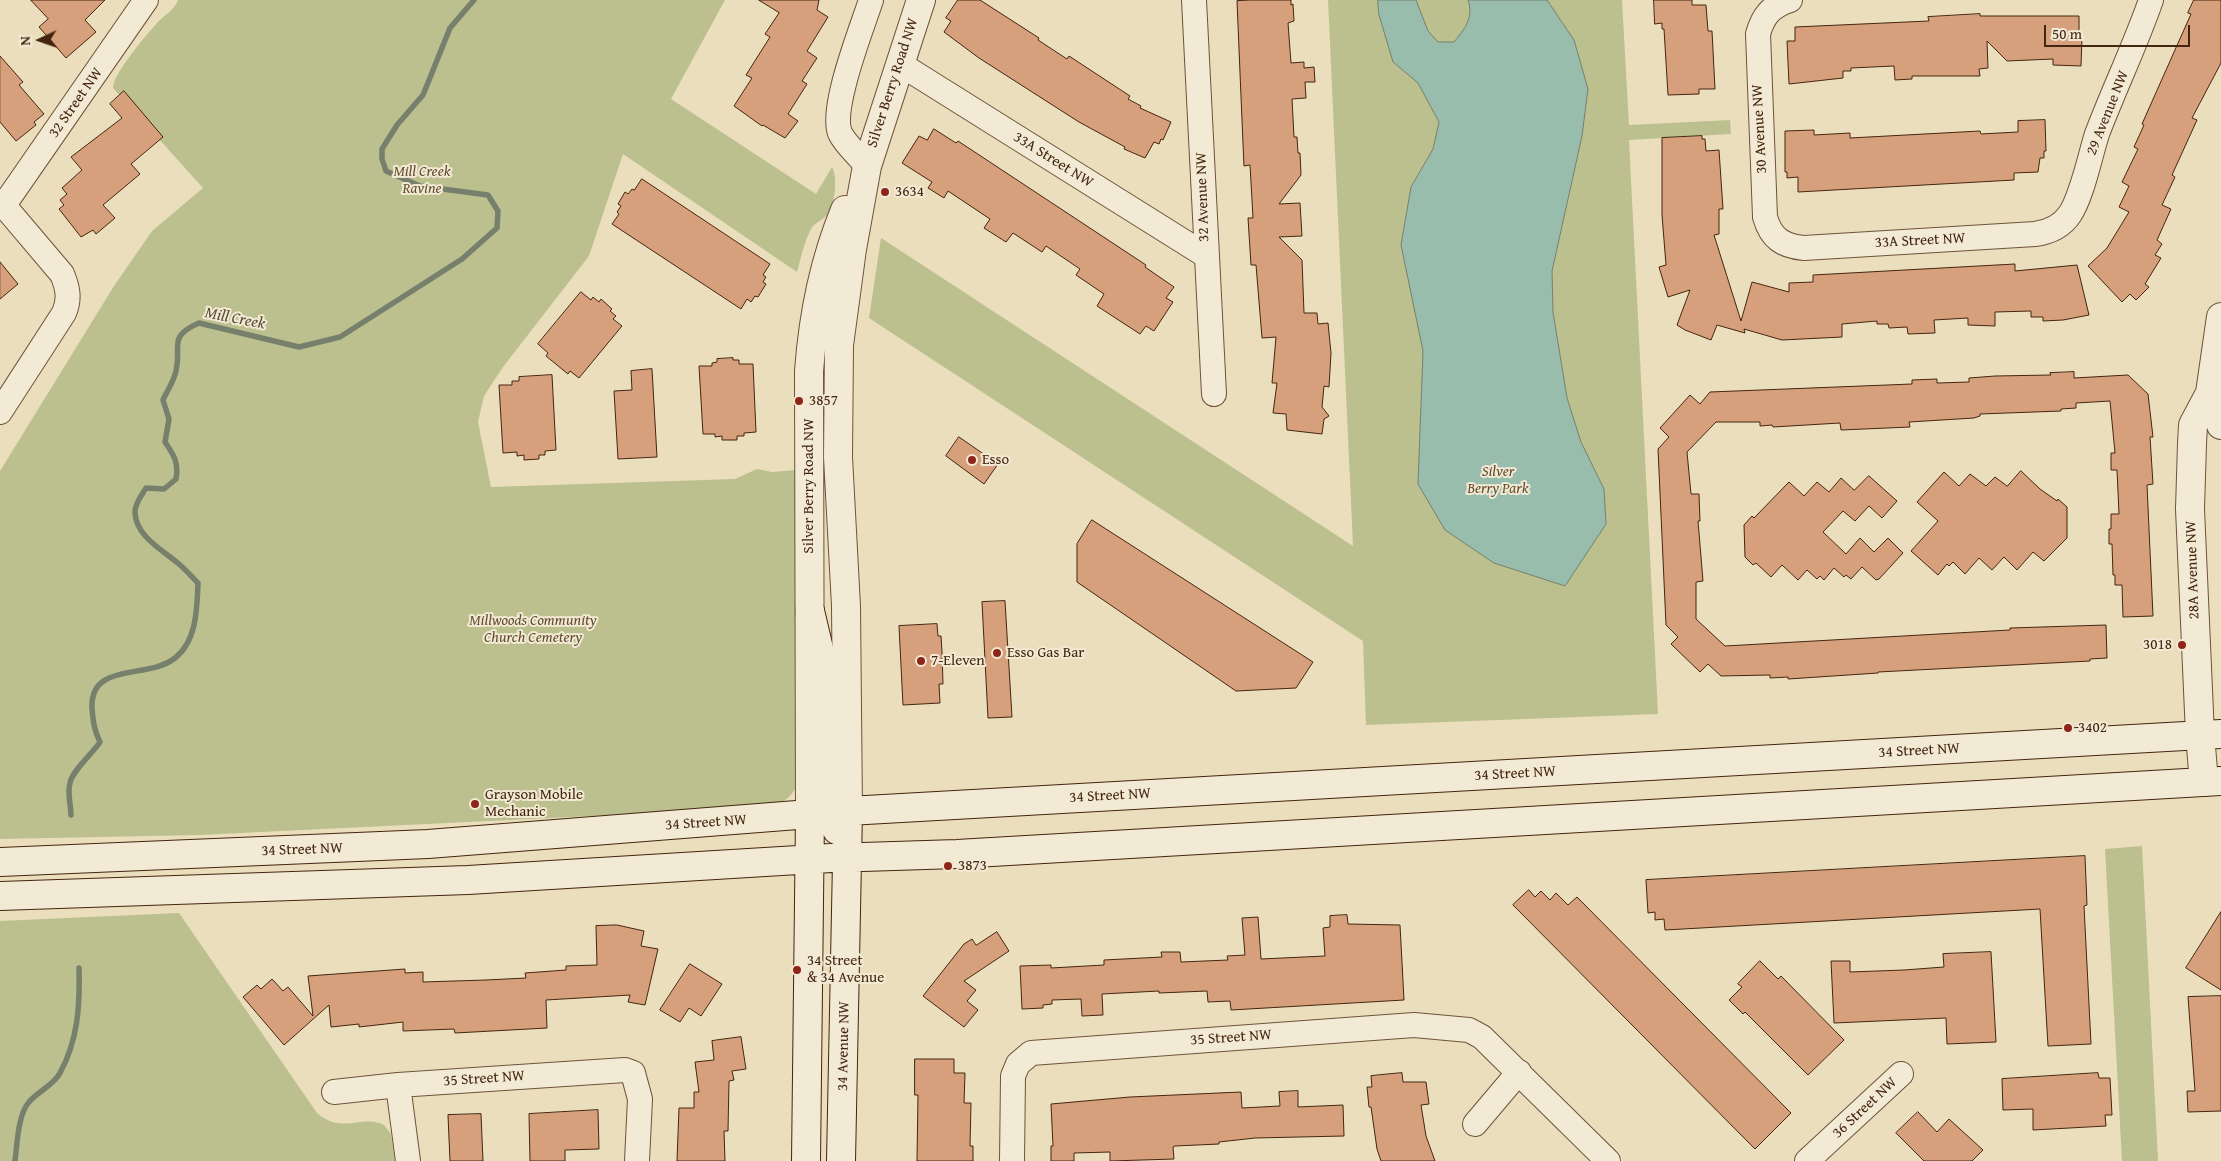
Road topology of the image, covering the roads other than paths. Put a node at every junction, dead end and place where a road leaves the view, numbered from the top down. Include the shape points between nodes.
1 (146, 0) edge
2 (871, 0) edge
3 (921, 0) edge
4 (1194, 0) edge
5 (1790, 0) edge
6 (2151, 0) edge
7 (900, 64) junction
8 (866, 166) junction
9 (2, 203) edge
10 (2062, 223) joint
11 (1778, 240) joint
12 (1205, 255) junction
13 (2221, 316) edge
14 (2210, 393) junction
15 (1214, 394) dead end
16 (0, 412) edge
17 (2221, 425) edge
18 (2210, 734) edge
19 (2213, 781) edge
20 (831, 813) junction
21 (848, 857) junction
22 (809, 860) junction
23 (0, 862) edge
24 (0, 896) edge
25 (1519, 1072) junction
26 (1901, 1074) dead end
27 (398, 1085) junction
28 (334, 1092) dead end
29 (1475, 1124) dead end
30 (408, 1161) edge
31 (637, 1161) edge
32 (806, 1161) edge
33 (841, 1161) edge
34 (1012, 1161) edge
35 (1608, 1161) edge
36 (1807, 1161) edge

1 - 9 street, 32 Street NW
2 - 8 street, Silver Berry Road NW via 840,98 837,119 840,134
3 - 7 main road, Silver Berry Road NW
4 - 12 street, 32 Avenue NW
5 - 11 street, 30 Avenue NW via 1765,14 1757,48 1764,217 1771,234
6 - 10 street, 29 Avenue NW via 2135,47 2099,129 2075,204
7 - 8 main road, Silver Berry Road NW
7 - 12 street, 33A Street NW
8 - 20 main road, Silver Berry Road NW via 839,345 838,457 846,606
8 - 20 main road, Silver Berry Road NW via 836,235 813,326 809,371 810,611
9 - 16 street via 59,270 68,294 64,314
10 - 11 street, 33A Street NW via 2053,230 2035,234 1804,248 1785,245
12 - 15 street, 32 Avenue NW
13 - 14 main road, 28A Avenue NW
14 - 17 main road, 28A Avenue NW
14 - 18 main road, 28A Avenue NW via 2193,425 2190,509
18 - 19 main road, 28A Avenue NW
18 - 20 main road, 34 Street NW
19 - 21 main road via 957,854
20 - 21 main road
20 - 22 main road
20 - 23 main road, 34 Street NW via 438,844
21 - 22 main road
21 - 33 main road, 34 Avenue NW
22 - 24 main road via 468,880
22 - 32 main road
25 - 29 street
25 - 34 street, 35 Street NW via 1482,1038 1469,1030 1448,1026 1414,1025 1031,1052 1018,1064 1013,1076
25 - 35 street
26 - 36 street, 36 Street NW
27 - 28 street, 35 Street NW
27 - 30 street
27 - 31 street, 35 Street NW via 625,1070 633,1073 640,1099

